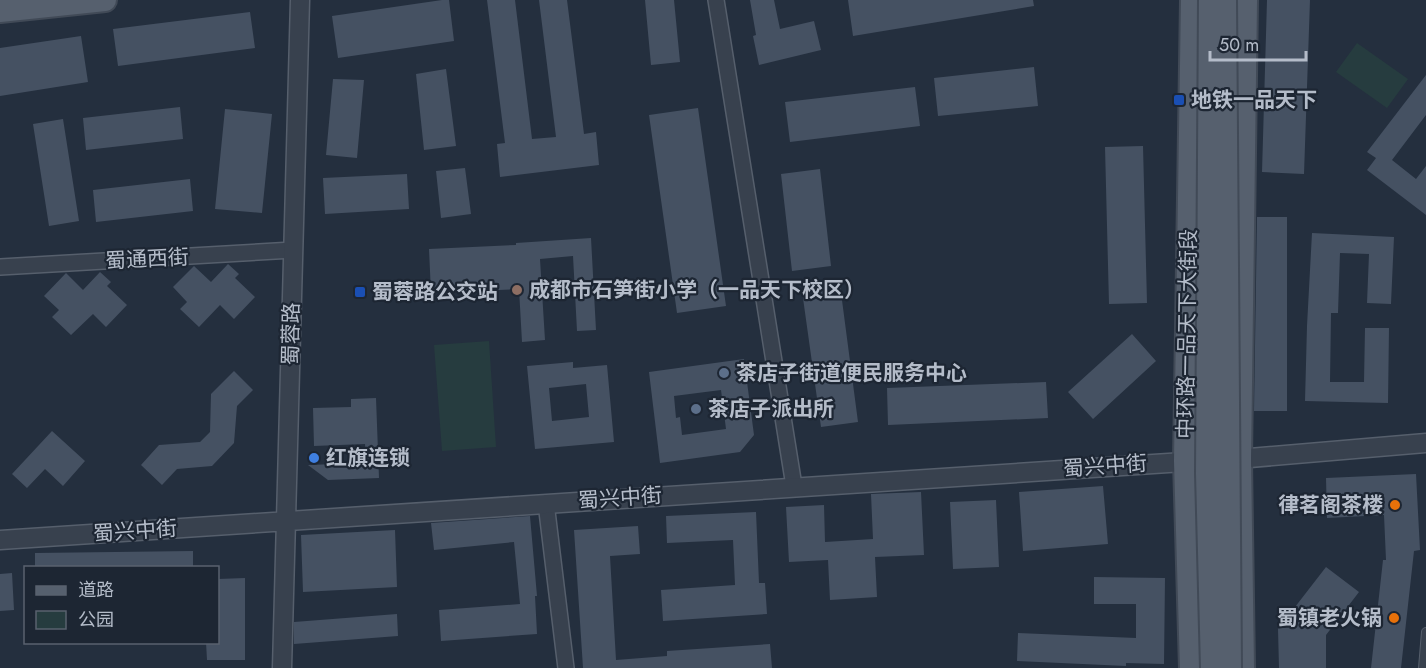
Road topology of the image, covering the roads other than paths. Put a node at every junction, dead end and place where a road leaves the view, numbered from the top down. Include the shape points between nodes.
1 (105, 0) edge
2 (300, 0) edge
3 (716, 0) edge
4 (1192, 0) edge
5 (1210, 0) edge
6 (1225, 0) edge
7 (1246, 0) edge
8 (0, 11) edge
9 (293, 250) junction
10 (0, 267) edge
11 (1426, 443) edge
12 (1240, 460) junction
13 (1185, 461) junction
14 (794, 486) junction
15 (546, 503) junction
16 (287, 522) junction
17 (0, 540) edge
18 (1426, 632) edge
19 (282, 668) edge
20 (566, 668) edge
21 (1191, 668) edge
22 (1212, 668) edge
23 (1230, 668) edge
24 (1243, 668) edge
25 (1423, 668) edge

1 - 8 main road
2 - 9 street, 蜀蓉路
3 - 14 street
4 - 13 main road, 中环路一品天下大街段
5 - 22 main road, bridge via 1207,473
6 - 23 main road, bridge
7 - 12 main road
9 - 10 street, 蜀通西街
9 - 16 street, 蜀蓉路
11 - 12 street, 蜀兴中街
12 - 13 street, 蜀兴中街
12 - 24 main road
13 - 14 street, 蜀兴中街
13 - 21 main road, 中环路一品天下大街段
14 - 15 street, 蜀兴中街
15 - 16 street, 蜀兴中街
15 - 20 street
16 - 17 street, 蜀兴中街
16 - 19 street, 蜀蓉路
18 - 25 lane

